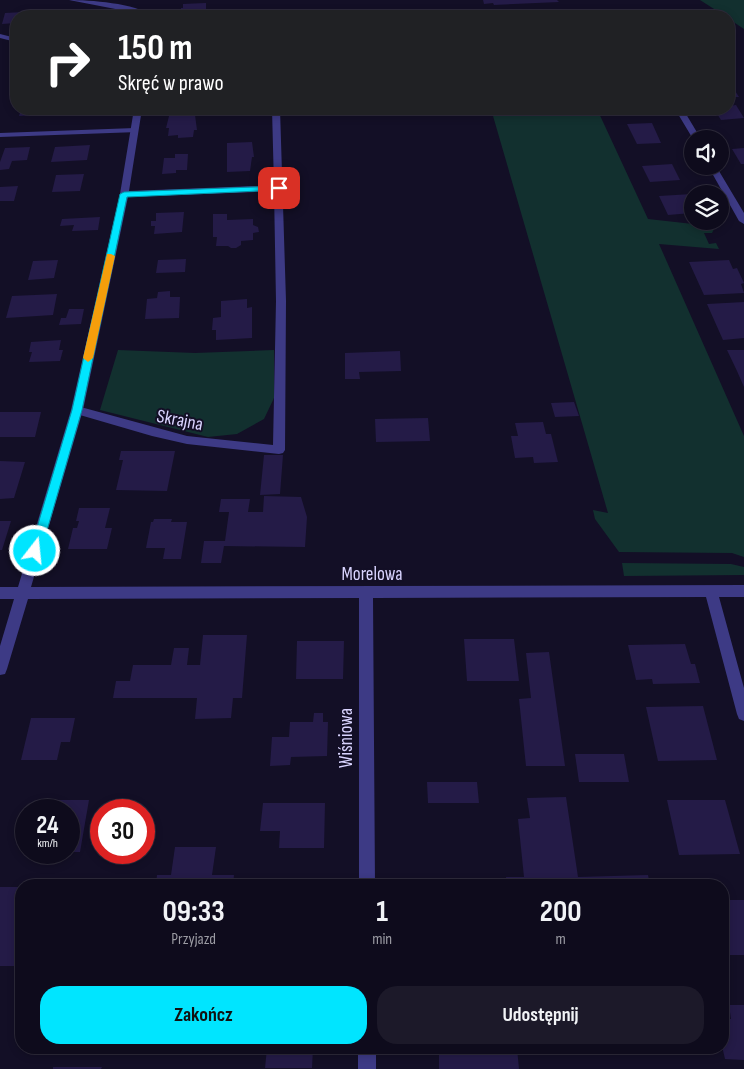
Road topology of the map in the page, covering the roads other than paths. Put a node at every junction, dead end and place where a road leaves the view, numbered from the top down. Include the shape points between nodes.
1 (72, 0) edge
2 (132, 10) edge
3 (137, 115) edge
4 (276, 115) edge
5 (683, 115) edge
6 (136, 130) junction
7 (692, 130) edge
8 (0, 135) edge
9 (717, 175) edge
10 (279, 188) junction
11 (124, 194) junction
12 (744, 221) edge
13 (77, 410) junction
14 (711, 591) junction
15 (744, 591) edge
16 (366, 592) junction
17 (0, 593) edge
18 (22, 593) junction
19 (0, 669) edge
20 (744, 714) edge
21 (367, 879) edge
22 (367, 1054) edge
23 (367, 1069) edge

1 - 2 street
3 - 6 street
4 - 10 street
5 - 7 street
6 - 8 street
6 - 11 street
9 - 12 street
10 - 11 street
10 - 13 street, Skrajna via 279,450 187,440
11 - 13 street
13 - 18 street
14 - 15 street, Morelowa
14 - 16 street, Morelowa
14 - 20 street
16 - 18 street, Morelowa
16 - 21 street, Wiśniowa
17 - 18 street, Morelowa
18 - 19 street
22 - 23 street

